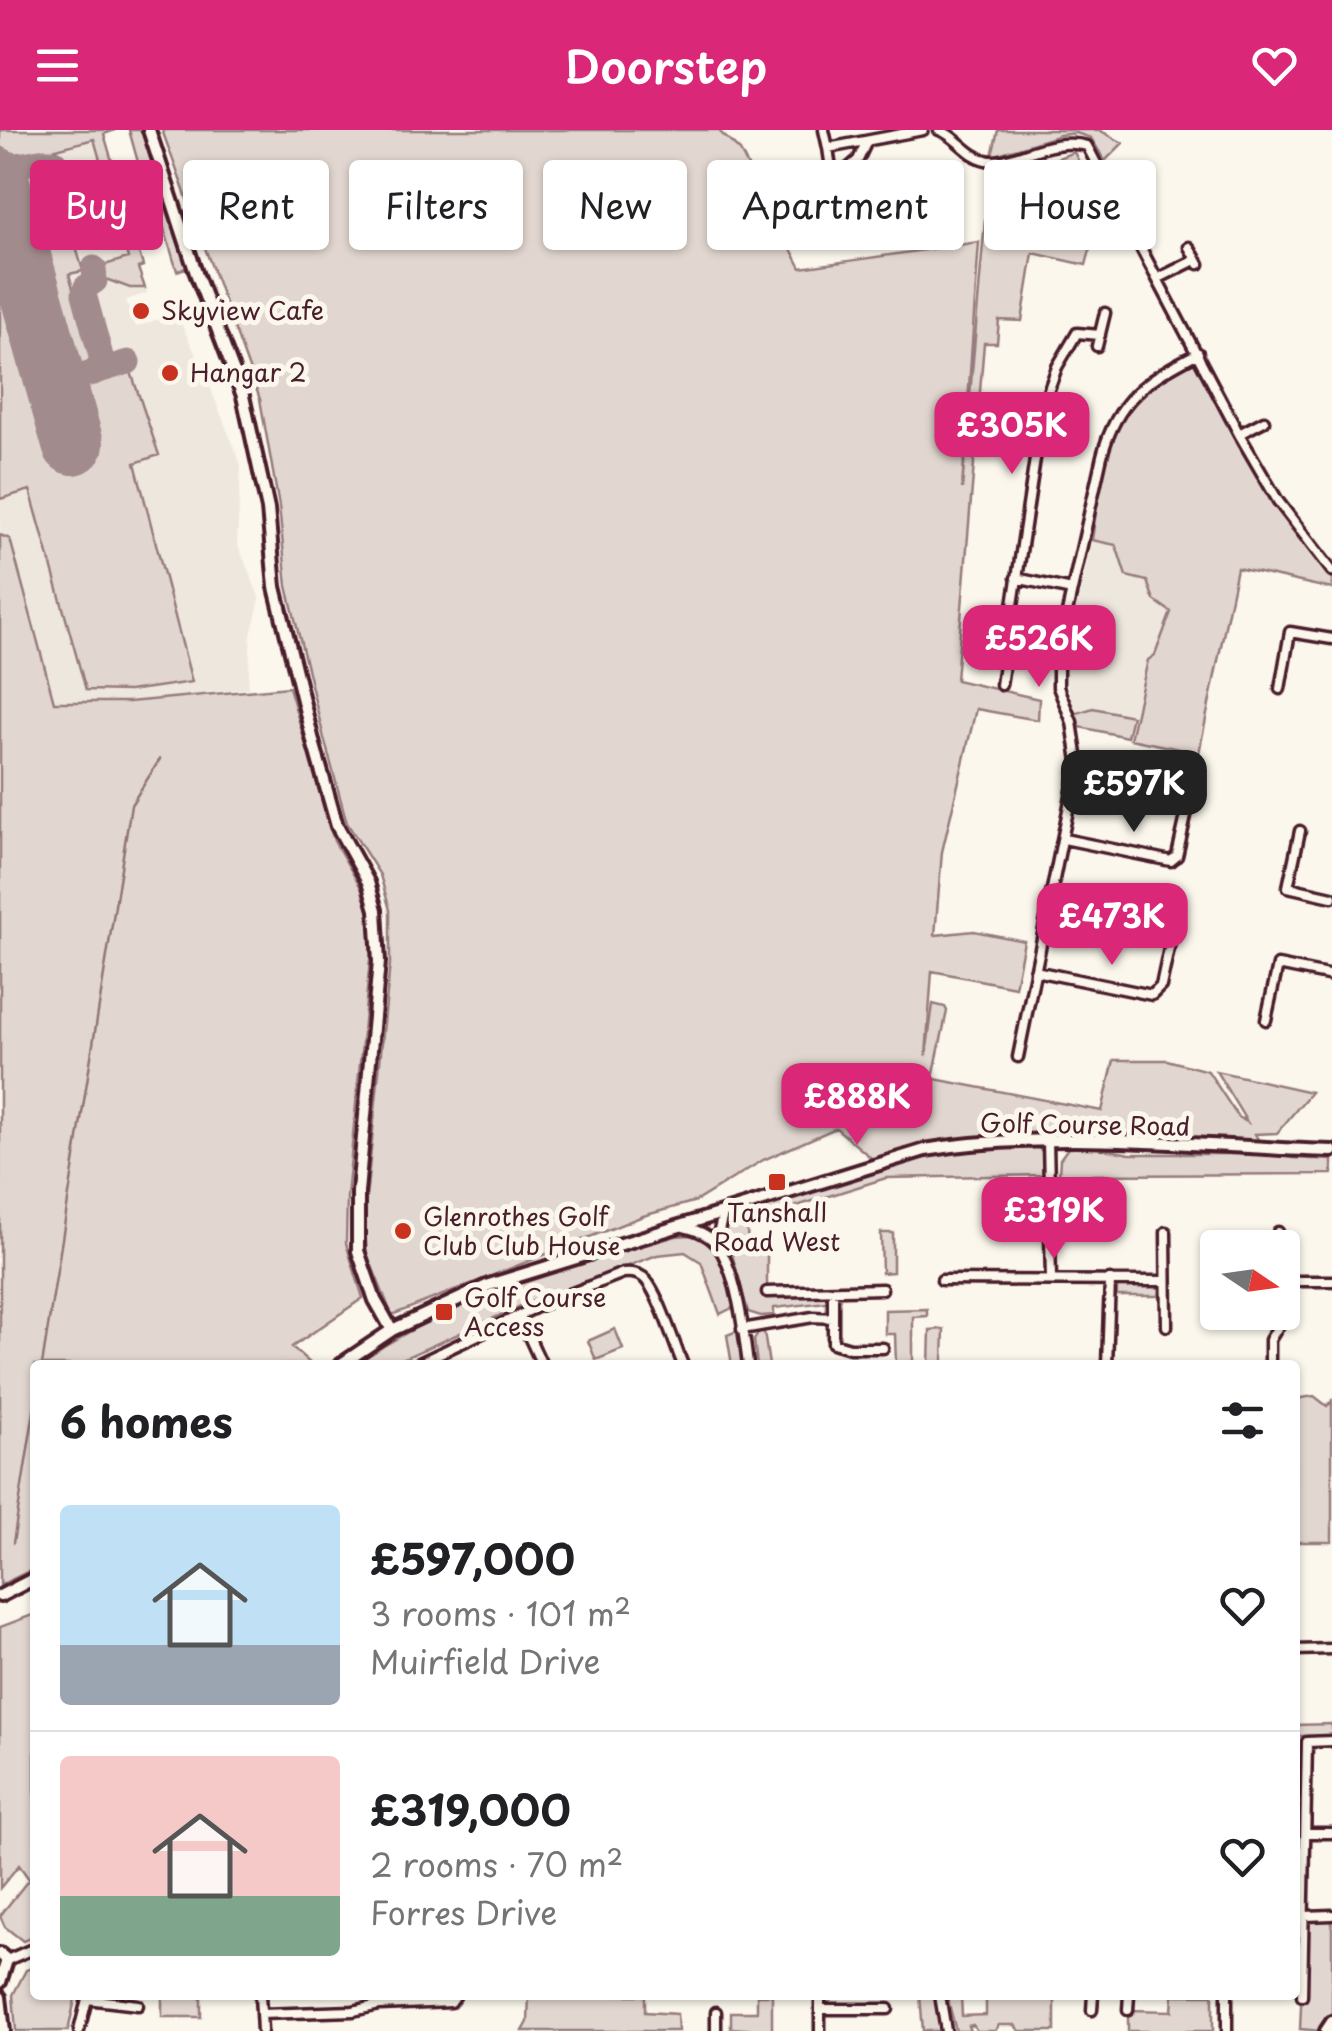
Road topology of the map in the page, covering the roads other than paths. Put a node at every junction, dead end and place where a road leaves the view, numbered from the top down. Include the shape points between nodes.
1 (148, 130) edge
2 (824, 130) edge
3 (923, 130) edge
4 (940, 130) edge
5 (867, 141) junction
6 (828, 148) junction
7 (830, 160) edge
8 (858, 160) edge
9 (1189, 247) dead end
10 (1159, 278) junction
11 (1105, 313) dead end
12 (1100, 335) junction
13 (1097, 346) dead end
14 (1198, 353) junction
15 (1264, 421) dead end
16 (1239, 434) junction
17 (1332, 571) edge
18 (1016, 578) junction
19 (1072, 590) junction
20 (1332, 639) edge
21 (1001, 685) dead end
22 (1280, 688) dead end
23 (1188, 807) dead end
24 (1300, 830) dead end
25 (1064, 840) junction
26 (1332, 897) edge
27 (1171, 939) dead end
28 (1035, 970) junction
29 (1332, 976) edge
30 (1266, 1020) dead end
31 (1018, 1057) dead end
32 (1048, 1141) junction
33 (1332, 1151) edge
34 (725, 1210) junction
35 (674, 1226) junction
36 (1166, 1232) dead end
37 (716, 1243) junction
38 (942, 1280) dead end
39 (1051, 1280) junction
40 (1110, 1280) junction
41 (1166, 1280) junction
42 (1300, 1281) edge
43 (1332, 1281) edge
44 (882, 1289) dead end
45 (833, 1291) junction
46 (767, 1292) dead end
47 (520, 1317) junction
48 (833, 1318) junction
49 (1167, 1326) dead end
50 (742, 1329) junction
51 (392, 1330) junction
52 (1276, 1330) edge
53 (883, 1348) dead end
54 (347, 1360) edge
55 (428, 1360) edge
56 (540, 1360) edge
57 (682, 1360) edge
58 (747, 1360) edge
59 (1106, 1360) edge
60 (1270, 1360) edge
61 (30, 1581) edge
62 (0, 1596) edge
63 (1332, 1649) edge
64 (1300, 1650) edge
65 (1332, 1741) edge
66 (1300, 1742) edge
67 (1307, 1742) junction
68 (1300, 1828) edge
69 (1307, 1830) junction
70 (1332, 1833) edge
71 (1332, 1915) edge
72 (1305, 1916) junction
73 (30, 1949) edge
74 (1300, 1953) edge
75 (3, 1957) edge
76 (1300, 1972) edge
77 (0, 1982) edge
78 (0, 1996) edge
79 (1302, 1996) dead end
80 (87, 2000) edge
81 (107, 2000) edge
82 (261, 2000) edge
83 (453, 2000) edge
84 (820, 2000) edge
85 (941, 2000) edge
86 (1093, 2000) edge
87 (1129, 2000) edge
88 (1227, 2000) edge
89 (138, 2005) dead end
90 (888, 2008) dead end
91 (820, 2009) junction
92 (1092, 2010) dead end
93 (1128, 2010) dead end
94 (716, 2012) dead end
95 (262, 2014) junction
96 (1332, 2022) edge
97 (4, 2031) edge
98 (80, 2031) edge
99 (262, 2031) edge
100 (716, 2031) edge
101 (820, 2031) edge
102 (946, 2031) edge
103 (1227, 2031) edge
104 (1326, 2031) edge

1 - 51 street via 244,396 276,587 314,745 337,826 376,910 379,962 358,1251
2 - 6 street
3 - 5 street
4 - 10 street via 990,162 1070,141 1087,146
5 - 6 street
5 - 8 street
6 - 7 street
9 - 10 street via 1197,262
10 - 14 street
11 - 12 street
12 - 13 street
12 - 18 street via 1077,333 1042,406
14 - 16 street
14 - 19 street via 1154,376 1108,434
15 - 16 street
16 - 17 street
18 - 19 street
18 - 21 street
19 - 25 street via 1058,653 1058,688 1078,761
20 - 22 street via 1290,632
23 - 25 street via 1171,861
24 - 26 street via 1288,888
25 - 28 street
27 - 28 street via 1161,986 1152,995
28 - 31 street
29 - 30 street via 1278,965
32 - 33 street, Golf Course Road
32 - 34 street, Golf Course Road via 925,1150
32 - 39 street
34 - 35 street, Golf Course Road
34 - 37 street
35 - 37 street via 698,1230
35 - 51 street, Golf Course Road via 489,1285
36 - 41 street
37 - 50 street
38 - 39 street
39 - 40 street
40 - 41 street
40 - 59 street
41 - 49 street
42 - 43 street
44 - 45 street
45 - 46 street
45 - 48 street
47 - 55 street
47 - 56 street
47 - 57 street via 592,1284 638,1274
48 - 50 street
48 - 53 street via 834,1343
50 - 58 street
51 - 54 street, Golf Course Road
52 - 60 street
61 - 62 street
63 - 64 street
65 - 67 street
66 - 67 street
67 - 69 street
68 - 69 street
69 - 70 street
69 - 72 street
71 - 72 street
72 - 74 street
73 - 75 street
75 - 77 street
76 - 79 street
78 - 97 street
80 - 98 street
81 - 89 street
82 - 95 street
83 - 95 street
84 - 91 street
85 - 102 street
86 - 92 street
87 - 93 street
88 - 103 street
90 - 91 street
91 - 101 street
94 - 100 street
95 - 99 street
96 - 104 street

